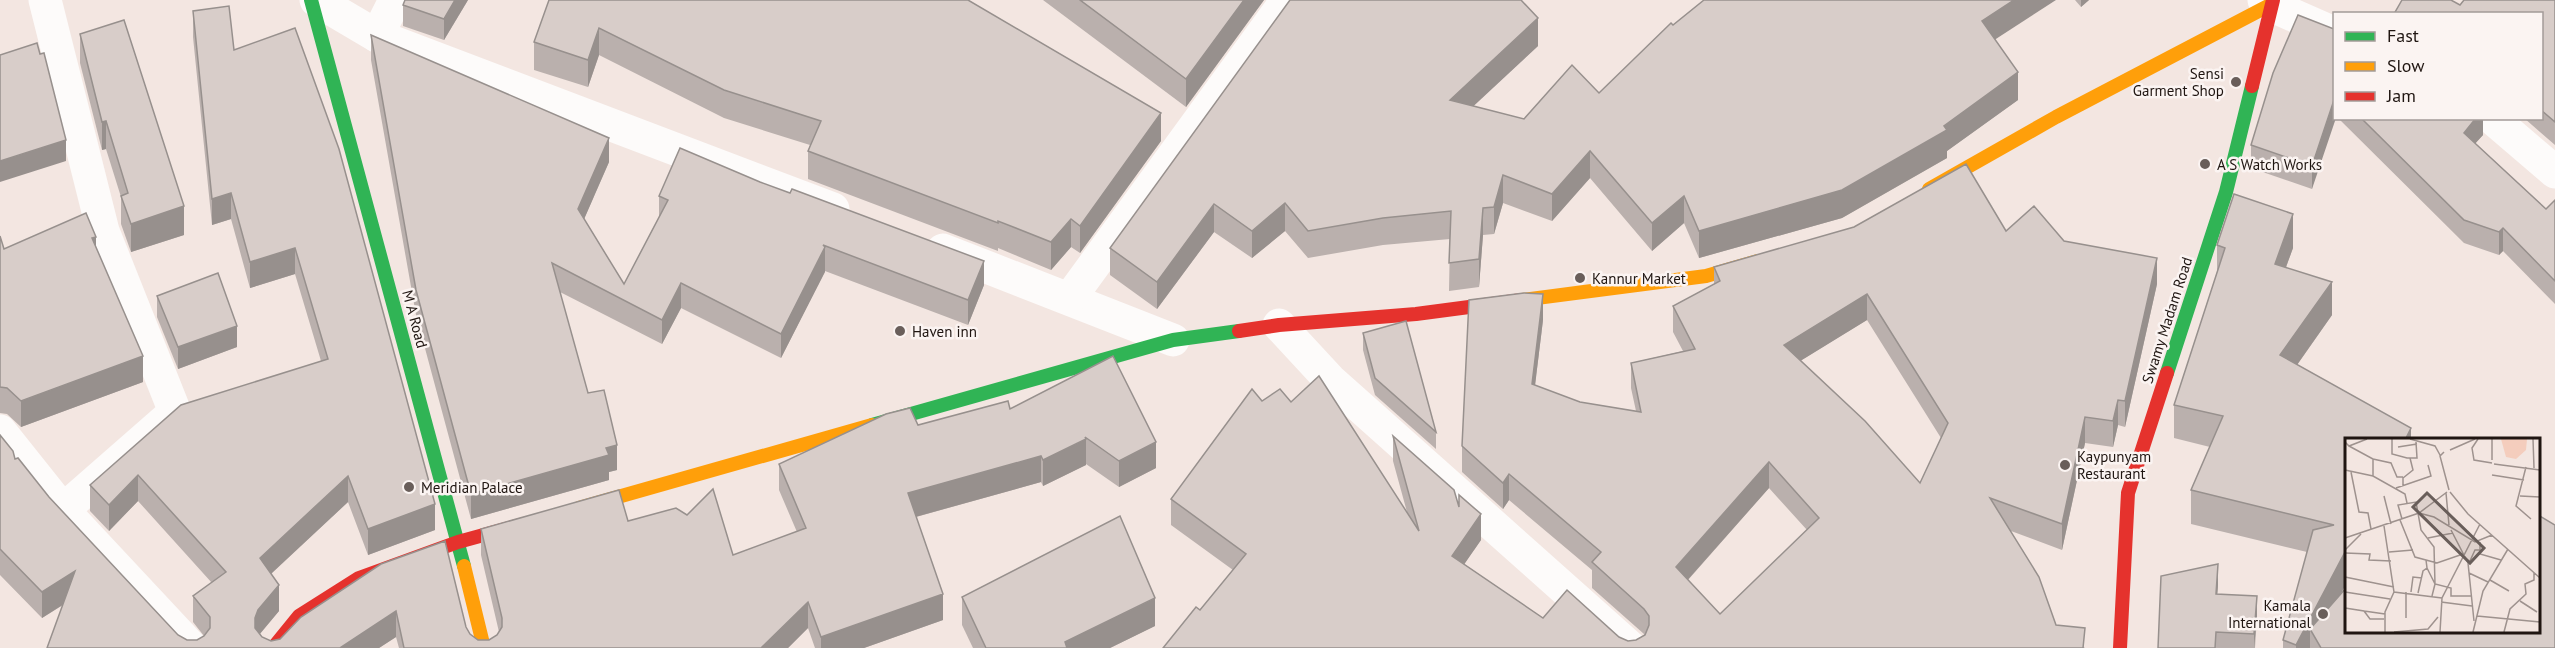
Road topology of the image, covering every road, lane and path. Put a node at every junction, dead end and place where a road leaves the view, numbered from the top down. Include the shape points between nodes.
1 (45, 0) edge
2 (311, 0) edge
3 (316, 0) edge
4 (395, 0) edge
5 (1287, 0) edge
6 (2269, 2) edge
7 (2333, 33) edge
8 (377, 36) junction
9 (2494, 120) edge
10 (2555, 172) edge
11 (1921, 194) edge
12 (858, 218) edge
13 (914, 239) edge
14 (1772, 257) edge
15 (1070, 298) junction
16 (1279, 325) junction
17 (1173, 340) junction
18 (0, 431) edge
19 (63, 510) junction
20 (562, 513) edge
21 (539, 519) edge
22 (458, 542) junction
23 (192, 648) edge
24 (273, 648) edge
25 (484, 648) edge
26 (1631, 648) edge
27 (2120, 648) edge

1 - 19 street via 103,231 175,412
2 - 22 main road, M A Road
3 - 8 street
4 - 8 street
5 - 15 street
6 - 7 street
6 - 11 main road
6 - 27 main road, Swamy Madam Road via 2226,192 2128,493
8 - 12 street
9 - 10 street
13 - 15 street
14 - 16 main road via 1706,276 1416,314
15 - 17 street
16 - 17 main road
16 - 26 street via 1330,380
17 - 20 main road
18 - 19 street
19 - 23 street
21 - 22 main road
22 - 24 main road via 359,578 299,616
22 - 25 main road, M A Road

